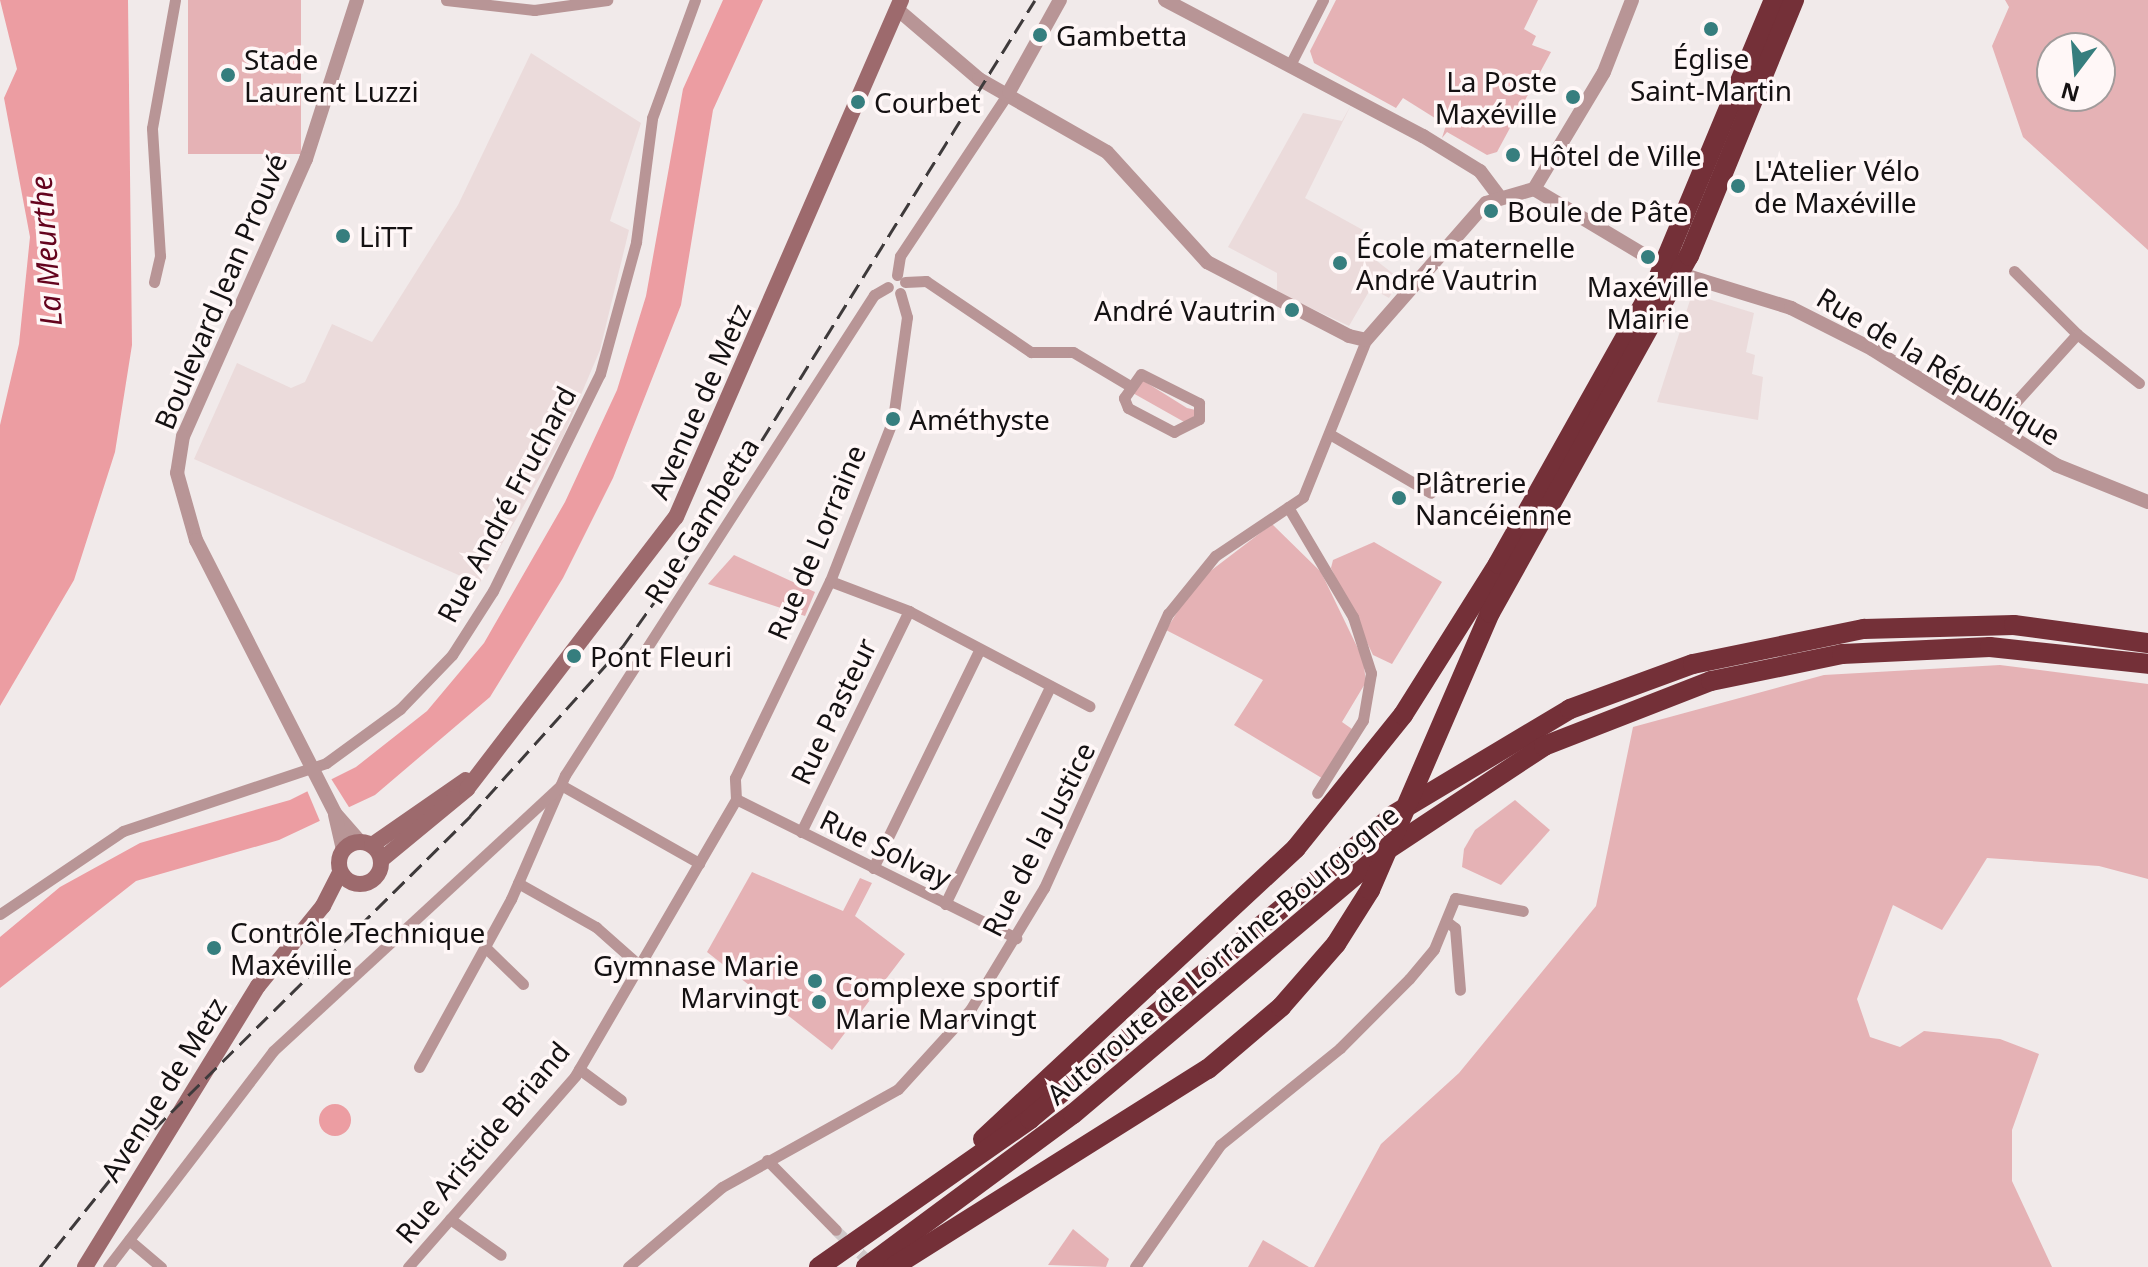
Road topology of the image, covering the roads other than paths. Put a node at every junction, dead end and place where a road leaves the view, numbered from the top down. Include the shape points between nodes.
1 (175, 0) edge
2 (357, 0) edge
3 (446, 0) edge
4 (607, 0) edge
5 (695, 0) edge
6 (1060, 0) edge
7 (1165, 0) edge
8 (1323, 0) edge
9 (1632, 0) edge
10 (577, 2) edge
11 (896, 3) edge
12 (480, 4) edge
13 (1782, 7) edge
14 (1291, 63) junction
15 (1009, 92) junction
16 (1534, 189) junction
17 (1498, 195) junction
18 (2014, 271) dead end
19 (154, 282) dead end
20 (901, 283) junction
21 (2077, 334) junction
22 (1366, 340) junction
23 (2139, 383) dead end
24 (1130, 386) junction
25 (1994, 426) junction
26 (1333, 436) junction
27 (1576, 447) junction
28 (1431, 493) dead end
29 (2148, 502) edge
30 (1288, 507) junction
31 (830, 581) junction
32 (909, 611) junction
33 (2148, 643) edge
34 (979, 651) junction
35 (2148, 664) edge
36 (1050, 687) junction
37 (1089, 706) dead end
38 (471, 779) junction
39 (561, 785) junction
40 (1317, 793) dead end
41 (736, 799) junction
42 (335, 813) junction
43 (801, 832) junction
44 (366, 844) junction
45 (343, 850) junction
46 (381, 860) junction
47 (699, 863) junction
48 (873, 868) junction
49 (340, 872) junction
50 (518, 883) junction
51 (358, 884) junction
52 (945, 904) junction
53 (323, 906) junction
54 (1523, 911) dead end
55 (0, 914) edge
56 (1446, 921) junction
57 (1016, 938) junction
58 (485, 947) junction
59 (639, 965) junction
60 (523, 984) dead end
61 (1460, 990) dead end
62 (419, 1067) dead end
63 (579, 1069) junction
64 (621, 1100) dead end
65 (767, 1160) junction
66 (916, 1203) junction
67 (450, 1219) junction
68 (836, 1230) tunnel mouth
69 (129, 1240) junction
70 (501, 1255) dead end
71 (85, 1267) edge
72 (108, 1267) edge
73 (161, 1267) edge
74 (408, 1267) edge
75 (628, 1267) edge
76 (819, 1267) edge
77 (866, 1267) edge
78 (893, 1267) edge
79 (1135, 1267) edge

1 - 19 street via 152,128 160,256
2 - 42 street, Boulevard Jean Prouvé via 290,200 178,460 186,520
3 - 12 street
4 - 10 street
5 - 55 street, Rue André Fruchard via 652,118 636,242 603,366 493,591 452,655 400,709 326,763 123,831
6 - 15 street
7 - 14 street
8 - 14 street
9 - 16 street via 1604,72
10 - 12 street
11 - 15 street via 979,79
11 - 38 main road, Avenue de Metz via 682,507 565,667
13 - 27 highway via 1689,256
14 - 17 street via 1480,171
15 - 20 street via 900,256
15 - 22 street via 1122,164 1211,265 1302,316
16 - 17 street
16 - 25 street, Rue de la République via 1671,271 1791,308 1845,335
17 - 22 street
18 - 21 street
20 - 24 street via 926,281 1031,352 1073,352
20 - 31 street, Rue de Lorraine via 907,317 898,403
20 - 39 street, Rue Gambetta via 874,295
21 - 23 street
21 - 25 street
22 - 26 street, Rue de la Justice
24 - 24 street via 1128,408 1170,431 1202,415 1199,403 1148,375
25 - 29 street, Rue de la République via 2064,469
26 - 28 street
26 - 30 street, Rue de la Justice via 1303,497
27 - 66 highway via 1417,695 1326,815
27 - 78 highway via 1490,613 1370,890 1306,982 1208,1069
30 - 40 street via 1353,617 1371,673 1363,720
30 - 57 street, Rue de la Justice via 1215,556 1178,598
31 - 32 street
31 - 41 street, Rue de Lorraine via 735,778
32 - 34 street
32 - 43 street, Rue Pasteur
33 - 66 highway, Autoroute de Lorraine-Bourgogne via 2001,625 1823,634 1650,677 1499,746 1328,865 1072,1084
34 - 36 street
34 - 48 street
35 - 77 highway, Autoroute de Lorraine-Bourgogne via 1946,646 1799,661 1667,694 1511,767 1339,886 1073,1114
36 - 37 street
36 - 52 street
38 - 44 main road, Avenue de Metz
38 - 46 main road, Avenue de Metz via 456,800
39 - 47 street
39 - 50 street
39 - 69 street via 273,1051
41 - 43 street, Rue Solvay
41 - 47 street, Rue Aristide Briand
42 - 44 street, Boulevard Jean Prouvé
42 - 45 street, Boulevard Jean Prouvé
43 - 48 street, Rue Solvay
44 - 45 main road
44 - 46 main road
45 - 49 main road
46 - 51 main road via 377,875
47 - 59 street, Rue Aristide Briand
48 - 52 street, Rue Solvay
49 - 51 main road
49 - 53 main road, Avenue de Metz
50 - 58 street
50 - 59 street via 596,927
51 - 53 main road, Avenue de Metz
52 - 57 street, Rue Solvay
53 - 71 main road, Avenue de Metz via 235,1021
54 - 56 street via 1460,896
56 - 61 street via 1455,928
56 - 79 street via 1434,949 1365,1025 1220,1145
57 - 65 street, Rue de la Justice via 970,1010 908,1080
58 - 60 street
58 - 62 street
59 - 63 street, Rue Aristide Briand
63 - 64 street
63 - 67 street, Rue Aristide Briand
65 - 68 street
65 - 75 street, Rue de la Justice via 706,1198
66 - 76 highway, Autoroute de Lorraine-Bourgogne
67 - 70 street
67 - 74 street, Rue Aristide Briand
69 - 72 street
69 - 73 street

